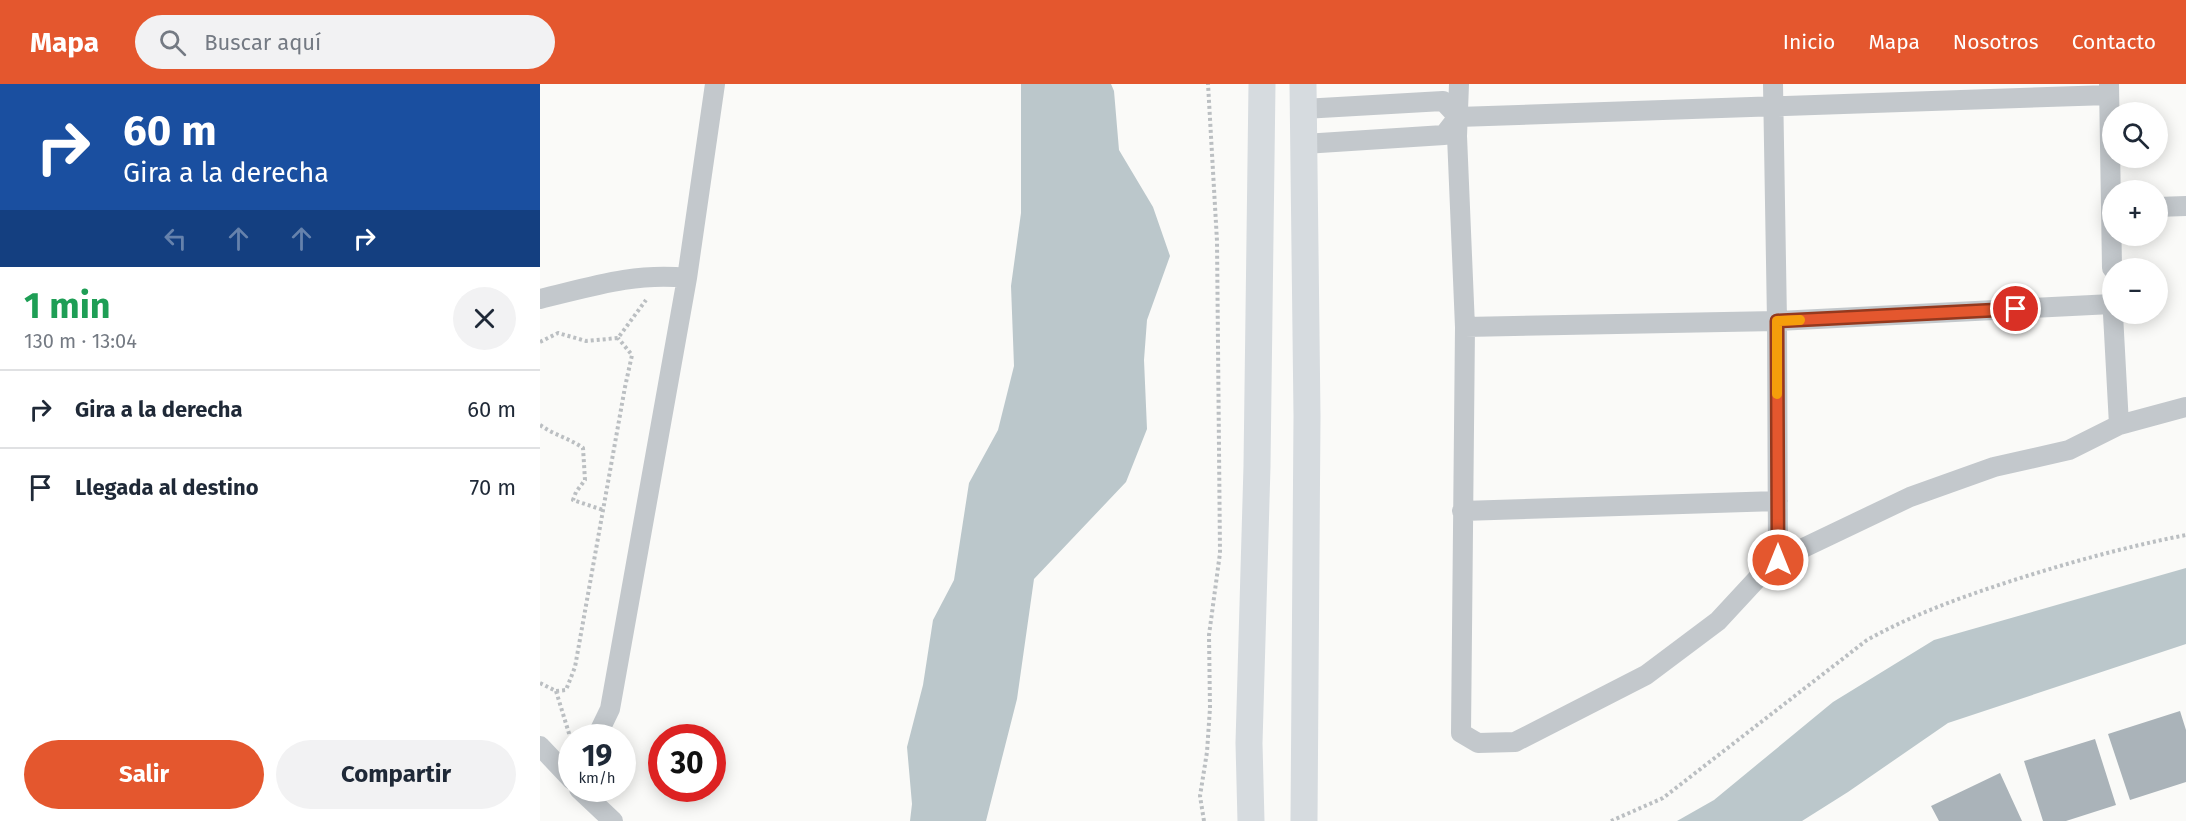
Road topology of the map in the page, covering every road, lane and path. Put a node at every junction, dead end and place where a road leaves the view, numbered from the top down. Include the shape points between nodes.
1 (715, 84) edge
2 (1208, 84) edge
3 (1262, 84) edge
4 (1459, 84) edge
5 (1773, 84) edge
6 (2109, 89) edge
7 (1303, 97) edge
8 (1773, 107) junction
9 (1458, 117) junction
10 (1304, 144) junction
11 (2111, 180) edge
12 (2186, 206) edge
13 (2168, 207) edge
14 (664, 275) junction
15 (687, 278) junction
16 (540, 299) edge
17 (2102, 305) edge
18 (1777, 321) junction
19 (2114, 324) edge
20 (1466, 327) junction
21 (618, 338) junction
22 (540, 342) edge
23 (2186, 407) edge
24 (540, 425) edge
25 (2119, 425) junction
26 (1778, 501) junction
27 (603, 510) junction
28 (1462, 511) junction
29 (2186, 535) edge
30 (1778, 560) junction
31 (540, 683) edge
32 (556, 691) junction
33 (566, 724) edge
34 (603, 724) edge
35 (540, 746) edge
36 (558, 765) edge
37 (594, 802) edge
38 (613, 821) edge
39 (1204, 821) edge
40 (1251, 821) edge
41 (1304, 821) edge
42 (1611, 821) edge

1 - 15 street
2 - 39 path via 1217,241 1220,553 1209,635 1210,708 1200,796
3 - 40 street via 1249,742
4 - 9 street
5 - 8 street
6 - 8 street
6 - 11 street
7 - 9 street via 1443,101
7 - 10 street
8 - 9 street
8 - 18 street
9 - 10 street via 1444,135
9 - 20 street
10 - 41 street
12 - 13 street
14 - 15 street
14 - 16 street via 632,277
14 - 21 path
15 - 34 street via 610,709
17 - 18 street
18 - 20 street
18 - 26 street
19 - 25 street
20 - 28 street
21 - 22 path via 586,341 558,333
21 - 27 path via 632,355
23 - 25 street
24 - 27 path via 583,448 585,480 573,500
25 - 30 street via 2069,450 1994,467 1910,497
26 - 28 street
26 - 30 street
27 - 32 path via 575,667 566,690
28 - 30 street via 1461,733 1478,743 1515,742 1646,675 1718,621
29 - 42 path via 2060,565 1901,621 1867,640 1663,798
31 - 32 path
32 - 33 path
35 - 36 street
37 - 38 street

